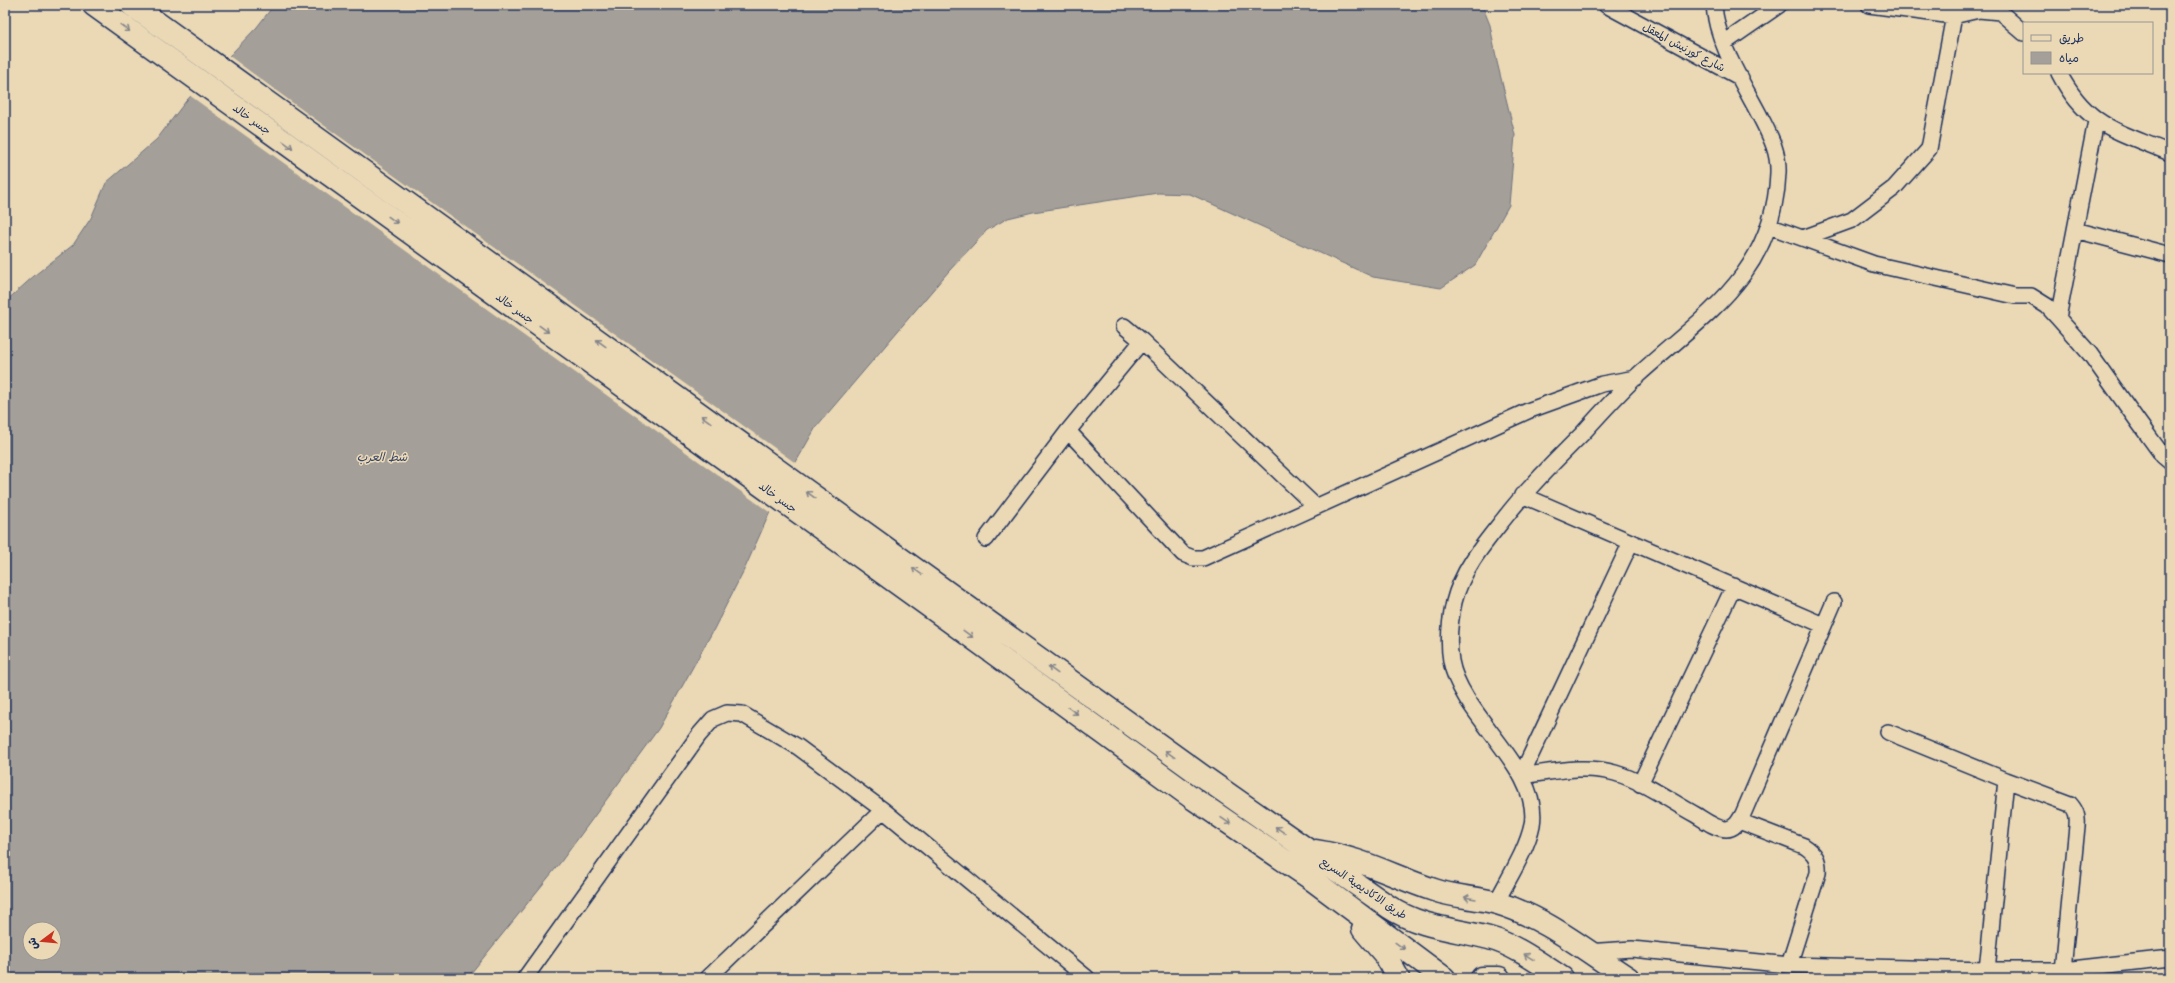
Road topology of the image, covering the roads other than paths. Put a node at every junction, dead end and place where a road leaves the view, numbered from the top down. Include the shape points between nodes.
1 (94, 5) edge
2 (132, 5) edge
3 (1606, 5) edge
4 (1714, 5) edge
5 (1779, 5) edge
6 (1869, 5) edge
7 (1954, 11) edge
8 (2023, 32) edge
9 (1724, 43) junction
10 (2059, 74) edge
11 (1741, 78) junction
12 (2096, 120) junction
13 (2170, 153) edge
14 (1769, 226) junction
15 (2075, 230) junction
16 (1802, 238) junction
17 (2170, 255) edge
18 (2058, 318) junction
19 (1124, 326) dead end
20 (1142, 341) junction
21 (1636, 378) junction
22 (1068, 432) junction
23 (2170, 462) edge
24 (1522, 495) junction
25 (1316, 507) junction
26 (986, 539) dead end
27 (1631, 542) junction
28 (1734, 586) junction
29 (942, 602) junction
30 (1834, 602) dead end
31 (1824, 625) junction
32 (1888, 732) dead end
33 (1521, 776) junction
34 (2006, 780) junction
35 (1640, 784) junction
36 (883, 810) junction
37 (1739, 821) junction
38 (1306, 849) junction
39 (1329, 893) junction
40 (1496, 903) junction
41 (1586, 952) junction
42 (2170, 958) edge
43 (1790, 965) junction
44 (1987, 970) junction
45 (2063, 970) junction
46 (525, 978) edge
47 (708, 978) edge
48 (1087, 978) edge
49 (1398, 978) edge
50 (1444, 978) edge
51 (1482, 978) edge
52 (1499, 978) edge
53 (1562, 978) edge
54 (1628, 978) edge

1 -> 29 highway, جسر خالد
29 -> 2 highway, جسر خالد
3 - 11 street, شارع كورنيش المعقل
4 - 9 street
5 - 9 street
6 - 7 street
7 - 8 street via 2000,12
7 - 16 street via 1929,149 1894,188 1852,220
9 - 11 street
10 - 12 street via 2067,90
11 - 14 street via 1776,147 1776,200
12 - 13 street
12 - 15 street
14 - 16 street
14 - 21 street via 1755,257 1726,297
15 - 17 street
15 - 18 street
16 - 18 street via 1874,264 2015,296 2031,296 2047,306
18 - 23 street via 2090,354
19 - 20 street
20 - 22 street
20 - 25 street
21 - 24 street
21 - 25 street via 1602,384 1530,410
22 - 25 street via 1177,548 1193,558 1207,556
22 - 26 street
24 - 27 street
24 - 33 street via 1478,551 1464,575 1454,602 1450,633 1451,661 1462,688 1477,714
27 - 28 street
27 - 33 street
28 - 31 street
28 - 35 street
38 -> 29 highway, طريق الاكاديمية السريع via 1202,776
29 -> 39 highway, طريق الاكاديمية السريع via 1194,799
30 - 31 street
31 - 37 street
32 - 34 street
33 - 35 street via 1588,769 1616,773
33 - 40 street via 1529,792 1532,823 1528,838
34 - 44 street
34 - 45 street via 2070,804 2078,818
35 - 37 street via 1720,827 1731,828
36 - 46 street via 798,747 742,714 727,713 713,719
36 - 47 street
36 - 48 street
37 - 43 street via 1804,846 1811,850 1819,865
40 -> 38 highway via 1436,891 1368,864
53 -> 38 highway, طريق الاكاديمية السريع via 1526,955 1489,938 1439,929 1403,916
39 - 49 highway via 1376,943
39 -> 50 highway, طريق الاكاديمية السريع
40 - 41 highway via 1542,922
41 - 43 street via 1632,949
41 - 54 highway
42 - 45 street
43 - 44 street
44 - 45 street
51 - 52 highway

